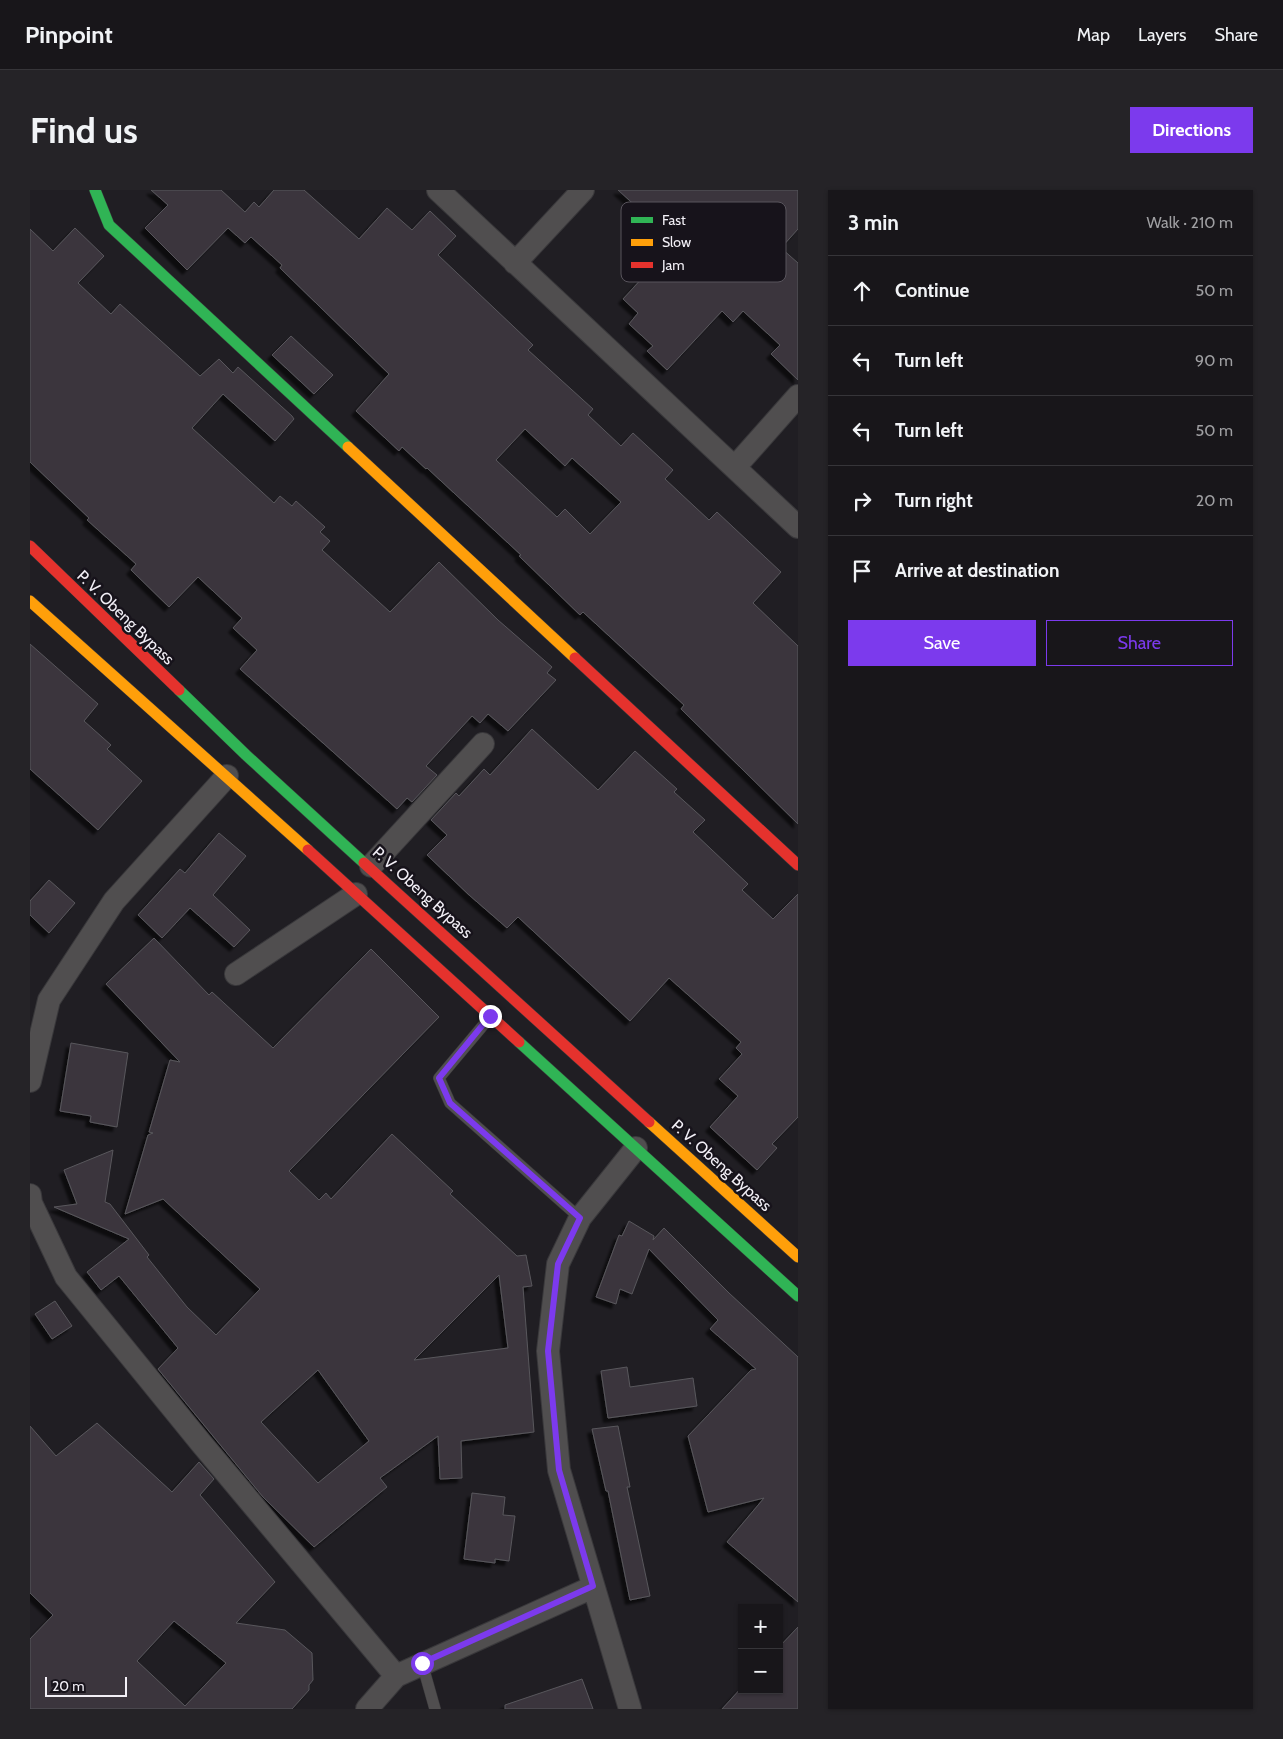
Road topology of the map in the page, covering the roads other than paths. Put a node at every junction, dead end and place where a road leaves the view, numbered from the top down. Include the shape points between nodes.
1 (95, 190) edge
2 (438, 190) edge
3 (583, 190) edge
4 (515, 262) junction
5 (798, 396) edge
6 (735, 467) junction
7 (798, 526) edge
8 (30, 546) edge
9 (30, 601) edge
10 (483, 744) dead end
11 (227, 776) junction
12 (798, 865) edge
13 (371, 866) junction
14 (356, 894) junction
15 (236, 974) dead end
16 (490, 1016) junction
17 (30, 1081) edge
18 (636, 1148) junction
19 (30, 1195) edge
20 (580, 1218) junction
21 (798, 1257) edge
22 (798, 1296) edge
23 (593, 1586) junction
24 (422, 1663) junction
25 (396, 1676) junction
26 (367, 1709) edge
27 (434, 1709) edge
28 (630, 1709) edge

1 - 12 main road via 109,225
2 - 4 street
3 - 4 street
4 - 6 street
5 - 6 street
6 - 7 street
8 - 13 main road, P. V. Obeng Bypass via 246,755
9 - 11 main road
10 - 13 street
11 - 14 main road
11 - 17 street via 114,901 49,1000
13 - 21 main road, P. V. Obeng Bypass
14 - 15 street
14 - 16 main road
16 - 18 main road
16 - 20 lane via 439,1078 450,1103
18 - 20 street
18 - 22 main road
19 - 25 street via 66,1277
20 - 23 street via 558,1264 548,1351 559,1470
23 - 24 street
23 - 28 street
24 - 25 street
24 - 27 lane
25 - 26 street

